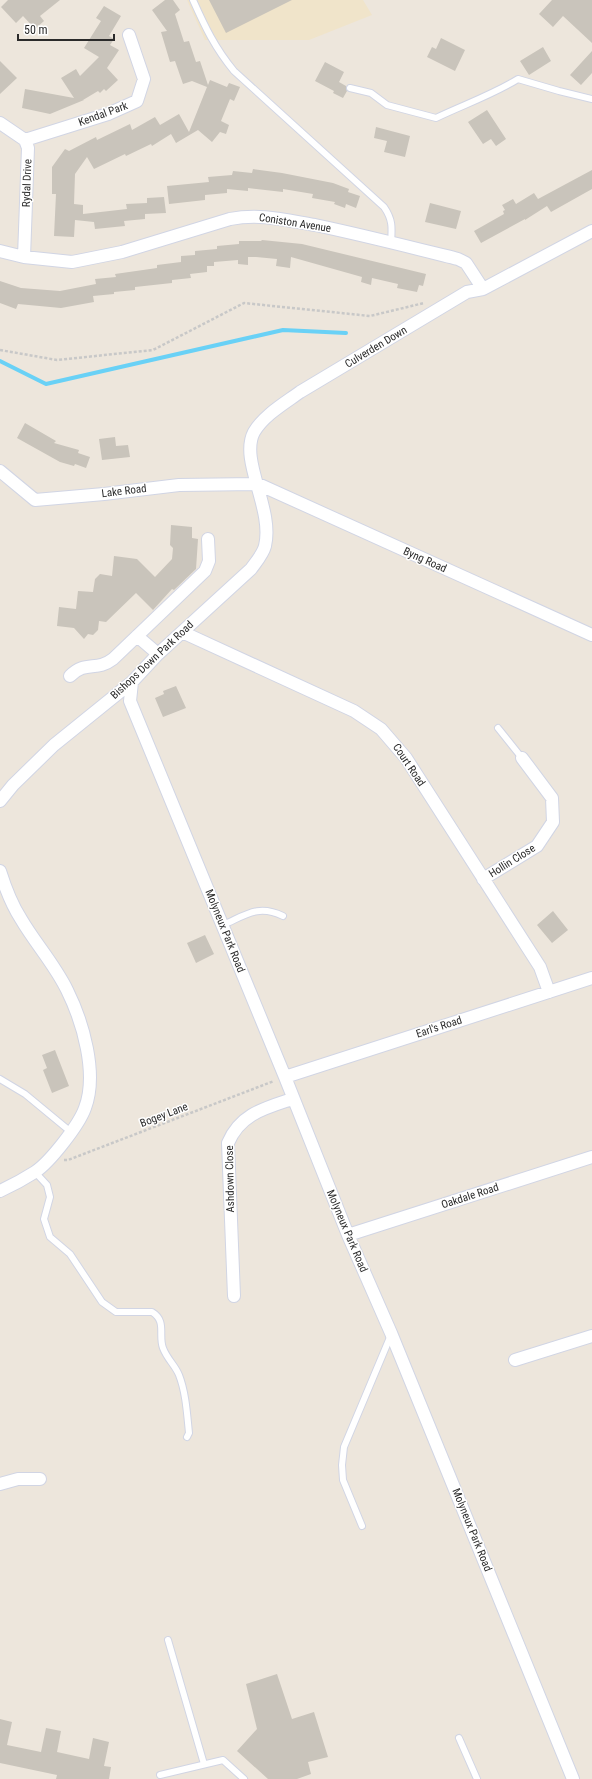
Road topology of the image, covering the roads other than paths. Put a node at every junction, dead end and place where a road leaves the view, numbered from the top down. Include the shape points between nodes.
1 (193, 0) edge
2 (129, 35) dead end
3 (350, 88) dead end
4 (592, 99) edge
5 (0, 123) edge
6 (25, 140) junction
7 (592, 231) edge
8 (391, 243) junction
9 (0, 251) edge
10 (24, 257) junction
11 (483, 289) junction
12 (0, 471) edge
13 (258, 484) junction
14 (268, 525) joint
15 (208, 539) dead end
16 (182, 632) junction
17 (592, 635) edge
18 (137, 636) junction
19 (158, 654) junction
20 (70, 676) dead end
21 (132, 682) junction
22 (498, 728) dead end
23 (522, 758) joint
24 (0, 801) edge
25 (0, 872) edge
26 (482, 879) junction
27 (283, 916) dead end
28 (223, 925) junction
29 (592, 978) edge
30 (549, 992) junction
31 (285, 1077) junction
32 (0, 1079) edge
33 (292, 1099) junction
34 (71, 1132) junction
35 (592, 1157) edge
36 (35, 1172) junction
37 (0, 1191) edge
38 (348, 1235) junction
39 (234, 1296) dead end
40 (391, 1333) junction
41 (592, 1336) edge
42 (515, 1360) dead end
43 (188, 1437) dead end
44 (40, 1479) dead end
45 (0, 1484) edge
46 (362, 1526) dead end
47 (168, 1640) dead end
48 (459, 1738) dead end
49 (204, 1764) junction
50 (160, 1775) dead end
51 (244, 1779) edge
52 (477, 1779) edge
53 (573, 1779) edge

1 - 8 lane via 210,39 234,71 384,207 391,217 393,226
2 - 6 street, Kendal Park via 144,79 137,101 108,114
3 - 4 lane via 371,93 387,105 436,118 498,91 518,79
5 - 6 street
6 - 10 street, Rydal Drive via 28,148
7 - 11 street, Culverden Down
8 - 10 street, Coniston Avenue via 264,216 244,216 122,252 72,262
8 - 11 street, Coniston Avenue via 458,259 466,263
9 - 10 street, Coniston Avenue
11 - 13 street, Culverden Down via 467,292 300,392 278,408 260,425 251,439 250,460
12 - 13 street, Lake Road via 35,500 179,484
13 - 14 street, Culverden Down
13 - 17 street, Byng Road
14 - 16 street, Bishops Down Park Road via 265,547 251,569
15 - 18 street via 209,561 205,571
16 - 19 street, Bishops Down Park Road
16 - 26 street, Court Road via 354,711 381,729 406,758
18 - 19 street
18 - 20 street via 105,665 83,666
19 - 21 street, Bishops Down Park Road
21 - 24 street, Bishops Down Park Road via 54,745
21 - 28 street, Molyneux Park Road via 130,701
22 - 23 lane
23 - 26 street, Hollin Close via 552,798 553,822 537,846
25 - 34 street via 20,919 67,990 82,1028 88,1053 90,1087 85,1108
26 - 30 street, Court Road via 540,967
27 - 28 lane via 272,911 259,910
28 - 31 street, Molyneux Park Road
29 - 30 street, Earl's Road
30 - 31 street, Earl's Road
31 - 33 street, Molyneux Park Road
32 - 34 lane via 25,1094
33 - 38 street, Molyneux Park Road
33 - 39 street, Ashdown Close via 255,1111 236,1130 228,1143
34 - 36 street
35 - 38 street, Oakdale Road
36 - 37 street
36 - 43 lane via 47,1185 50,1198 44,1219 50,1237 70,1254 102,1302 116,1312 152,1312 157,1315 162,1328 163,1347 168,1359 176,1368 182,1387
38 - 40 street, Molyneux Park Road
40 - 46 lane via 344,1447 342,1459 343,1480
40 - 53 street, Molyneux Park Road
41 - 42 street
44 - 45 street via 18,1479
47 - 49 lane
48 - 52 lane
49 - 50 lane
49 - 51 lane via 222,1760

